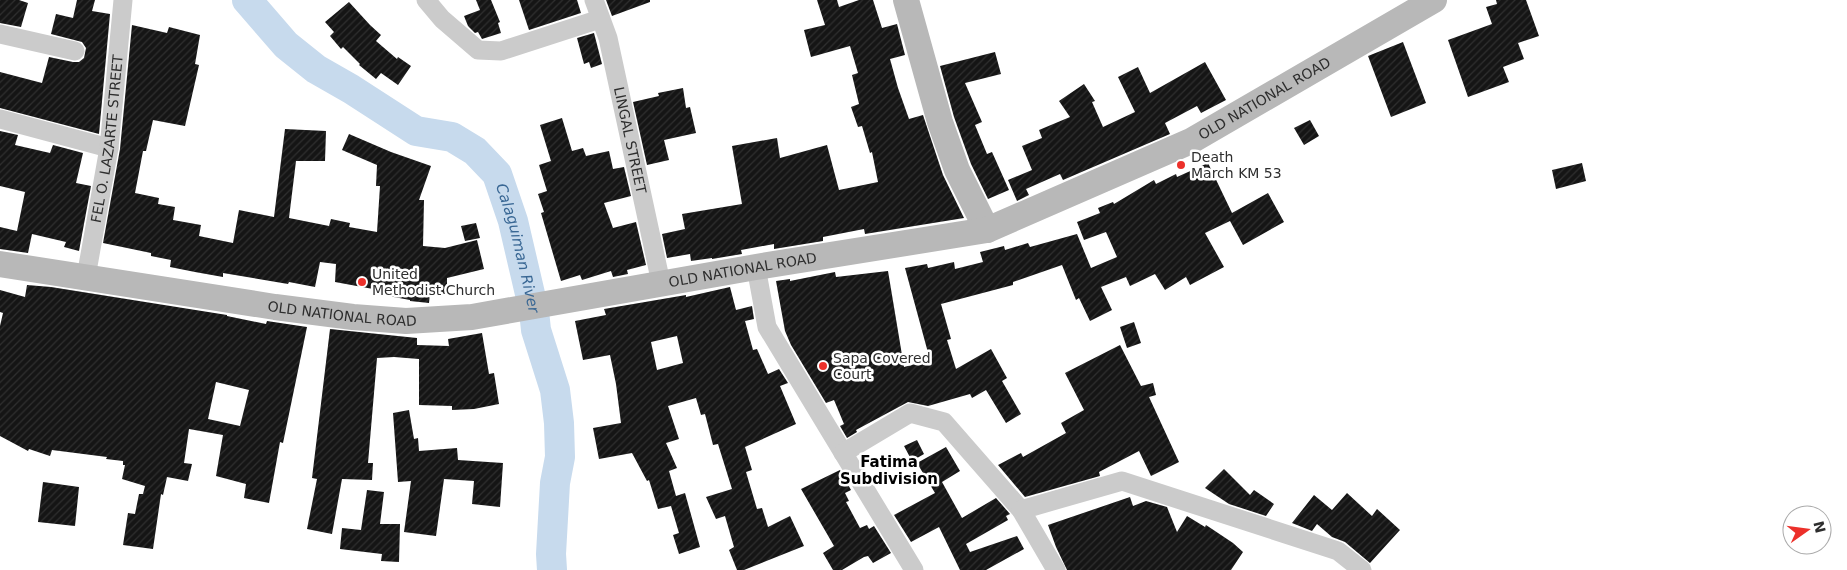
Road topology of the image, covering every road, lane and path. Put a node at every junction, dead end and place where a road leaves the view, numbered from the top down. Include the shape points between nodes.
1 (123, 0) edge
2 (426, 0) edge
3 (594, 0) edge
4 (906, 0) edge
5 (1434, 0) edge
6 (600, 19) junction
7 (0, 34) edge
8 (74, 51) dead end
9 (0, 119) edge
10 (109, 148) junction
11 (987, 230) junction
12 (0, 264) edge
13 (756, 267) junction
14 (86, 277) junction
15 (661, 283) junction
16 (843, 453) junction
17 (1022, 510) junction
18 (914, 570) edge
19 (1056, 570) edge
20 (1362, 570) edge

1 - 10 street, FEL O. LAZARTE STREET
2 - 6 street via 451,28 478,50 487,52 501,51
3 - 6 street, LINGAL STREET
4 - 11 main road via 957,170
5 - 11 main road, OLD NATIONAL ROAD via 1191,141
6 - 15 street, LINGAL STREET via 608,38
7 - 8 street
9 - 10 street
10 - 14 street, FEL O. LAZARTE STREET
11 - 13 main road, OLD NATIONAL ROAD
12 - 14 main road, OLD NATIONAL ROAD
13 - 15 main road, OLD NATIONAL ROAD
13 - 16 street via 767,326
14 - 15 main road, OLD NATIONAL ROAD via 275,307 406,321 472,317
16 - 17 street via 910,413 944,422
16 - 18 street
17 - 19 street
17 - 20 street via 1122,481 1338,551

